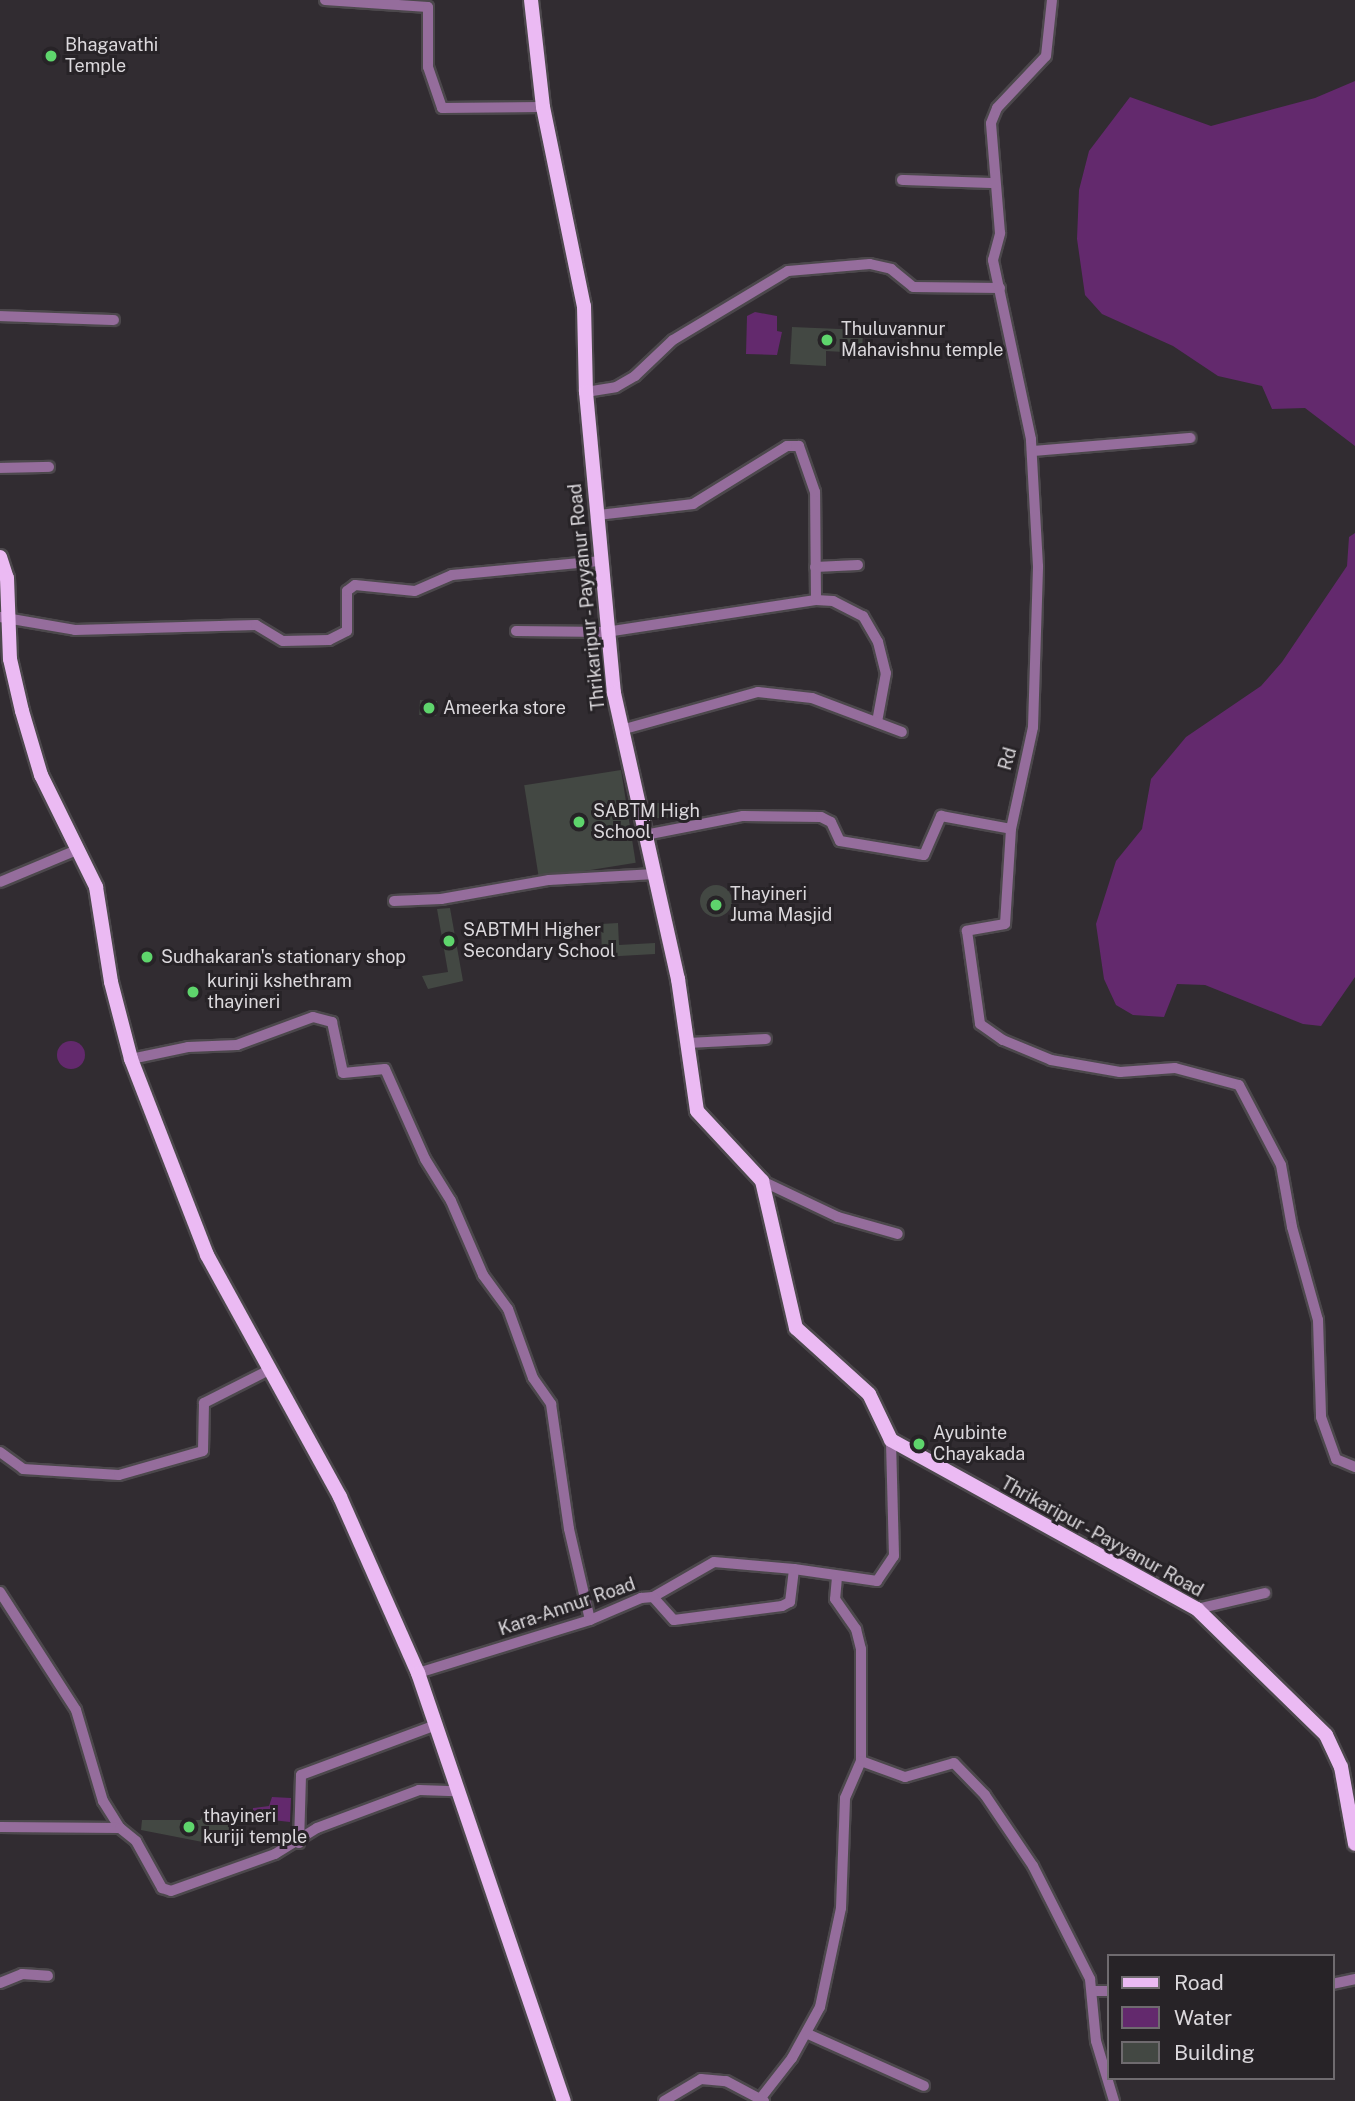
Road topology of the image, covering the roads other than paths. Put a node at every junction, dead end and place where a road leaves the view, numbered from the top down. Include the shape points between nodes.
1 (325, 0) edge
2 (531, 0) edge
3 (1052, 0) edge
4 (543, 107) junction
5 (902, 180) dead end
6 (993, 183) junction
7 (1000, 288) junction
8 (0, 316) edge
9 (114, 320) dead end
10 (586, 391) junction
11 (1190, 438) dead end
12 (1032, 451) junction
13 (49, 467) dead end
14 (0, 468) edge
15 (598, 515) junction
16 (0, 557) edge
17 (601, 561) junction
18 (858, 565) dead end
19 (816, 567) junction
20 (816, 600) junction
21 (5, 617) edge
22 (516, 631) dead end
23 (607, 632) junction
24 (5, 660) edge
25 (877, 722) junction
26 (621, 730) junction
27 (902, 732) dead end
28 (1010, 829) junction
29 (645, 835) junction
30 (78, 850) junction
31 (655, 874) junction
32 (0, 882) edge
33 (394, 901) dead end
34 (766, 1039) dead end
35 (688, 1044) junction
36 (131, 1059) junction
37 (762, 1181) junction
38 (898, 1234) dead end
39 (267, 1371) junction
40 (891, 1440) junction
41 (0, 1452) edge
42 (1355, 1467) edge
43 (794, 1569) junction
44 (837, 1577) junction
45 (0, 1592) edge
46 (1265, 1593) dead end
47 (653, 1597) junction
48 (1197, 1608) junction
49 (590, 1620) junction
50 (418, 1673) junction
51 (436, 1725) junction
52 (861, 1761) junction
53 (456, 1791) junction
54 (0, 1827) edge
55 (120, 1828) junction
56 (299, 1843) junction
57 (1355, 1844) edge
58 (48, 1976) dead end
59 (1355, 1979) edge
60 (0, 1983) edge
61 (1334, 1984) edge
62 (1092, 1991) junction
63 (1106, 1991) edge
64 (808, 2034) junction
65 (1106, 2074) edge
66 (1108, 2080) edge
67 (924, 2085) dead end
68 (762, 2100) edge
69 (564, 2101) edge
70 (664, 2101) edge
71 (1114, 2101) edge

1 - 4 street via 428,7 428,67 442,108
2 - 4 main road, Thrikaripur - Payyanur Road
3 - 6 street, Rd via 1046,56 1004,98 991,123
4 - 10 main road, Thrikaripur - Payyanur Road via 584,306
5 - 6 street
6 - 7 street, Rd via 1000,233 993,260
7 - 10 street via 913,288 891,269 870,264 788,271 673,340 625,382
7 - 12 street, Rd
8 - 9 street
10 - 15 main road, Thrikaripur - Payyanur Road
11 - 12 street
12 - 28 street, Rd via 1038,566 1033,727
13 - 14 street
15 - 17 main road, Thrikaripur - Payyanur Road
15 - 19 street via 693,504 793,444 799,446 815,492
16 - 21 main road
17 - 21 street via 452,575 415,591 355,585 347,592 347,631 329,640 283,641 256,625 75,630
17 - 23 main road, Thrikaripur - Payyanur Road
18 - 19 street
19 - 20 street
20 - 23 street
20 - 25 street via 833,601 863,616 877,642 886,673
21 - 24 main road
22 - 23 street
23 - 26 main road, Thrikaripur - Payyanur Road
24 - 30 main road via 41,775
25 - 26 street via 812,698 758,692
25 - 27 street
26 - 29 main road, Thrikaripur - Payyanur Road
28 - 29 street via 941,816 924,855 840,841 831,822 821,817 743,816
28 - 42 street, Rd via 1005,924 967,931 980,1024 1003,1040 1051,1060 1120,1072 1175,1068 1239,1085 1281,1165 1292,1227 1318,1320 1321,1417 1336,1459
29 - 31 main road, Thrikaripur - Payyanur Road
30 - 32 street
30 - 36 main road via 96,887 111,982
31 - 33 street via 549,880 441,899
31 - 35 main road, Thrikaripur - Payyanur Road
34 - 35 street
35 - 37 main road, Thrikaripur - Payyanur Road via 692,1090 703,1123
36 - 39 main road via 207,1255
36 - 49 street via 188,1047 237,1045 313,1017 332,1022 343,1073 386,1069 425,1159 451,1201 483,1275 508,1308 533,1378 551,1404 569,1529
37 - 38 street via 838,1217
37 - 40 main road via 796,1328 869,1394
39 - 41 street via 204,1403 203,1451 119,1475 23,1469
39 - 50 main road via 340,1497
40 - 44 street via 894,1556 877,1581
40 - 48 main road, Thrikaripur - Payyanur Road
43 - 44 street
43 - 47 street via 714,1562
43 - 47 street, Kara-Annur Road via 790,1602 782,1606 674,1620
44 - 52 street via 835,1599 856,1629 861,1649
45 - 55 street via 76,1710 103,1801
46 - 48 street
47 - 49 street, Kara-Annur Road
48 - 57 main road, Thrikaripur - Payyanur Road via 1326,1735 1341,1767
49 - 50 street, Kara-Annur Road
50 - 51 main road
51 - 53 main road
51 - 56 street via 301,1775
52 - 62 street via 905,1777 954,1763 963,1768 1033,1866
52 - 64 street via 845,1798 841,1908 820,2007
53 - 56 street via 419,1790 317,1828
53 - 69 main road
54 - 55 street
55 - 56 street via 136,1841 144,1864 165,1891
58 - 60 street via 22,1973
59 - 61 street
62 - 63 street
62 - 65 street via 1096,2041
64 - 67 street
64 - 68 street
66 - 71 street
68 - 70 street via 726,2081 701,2079

